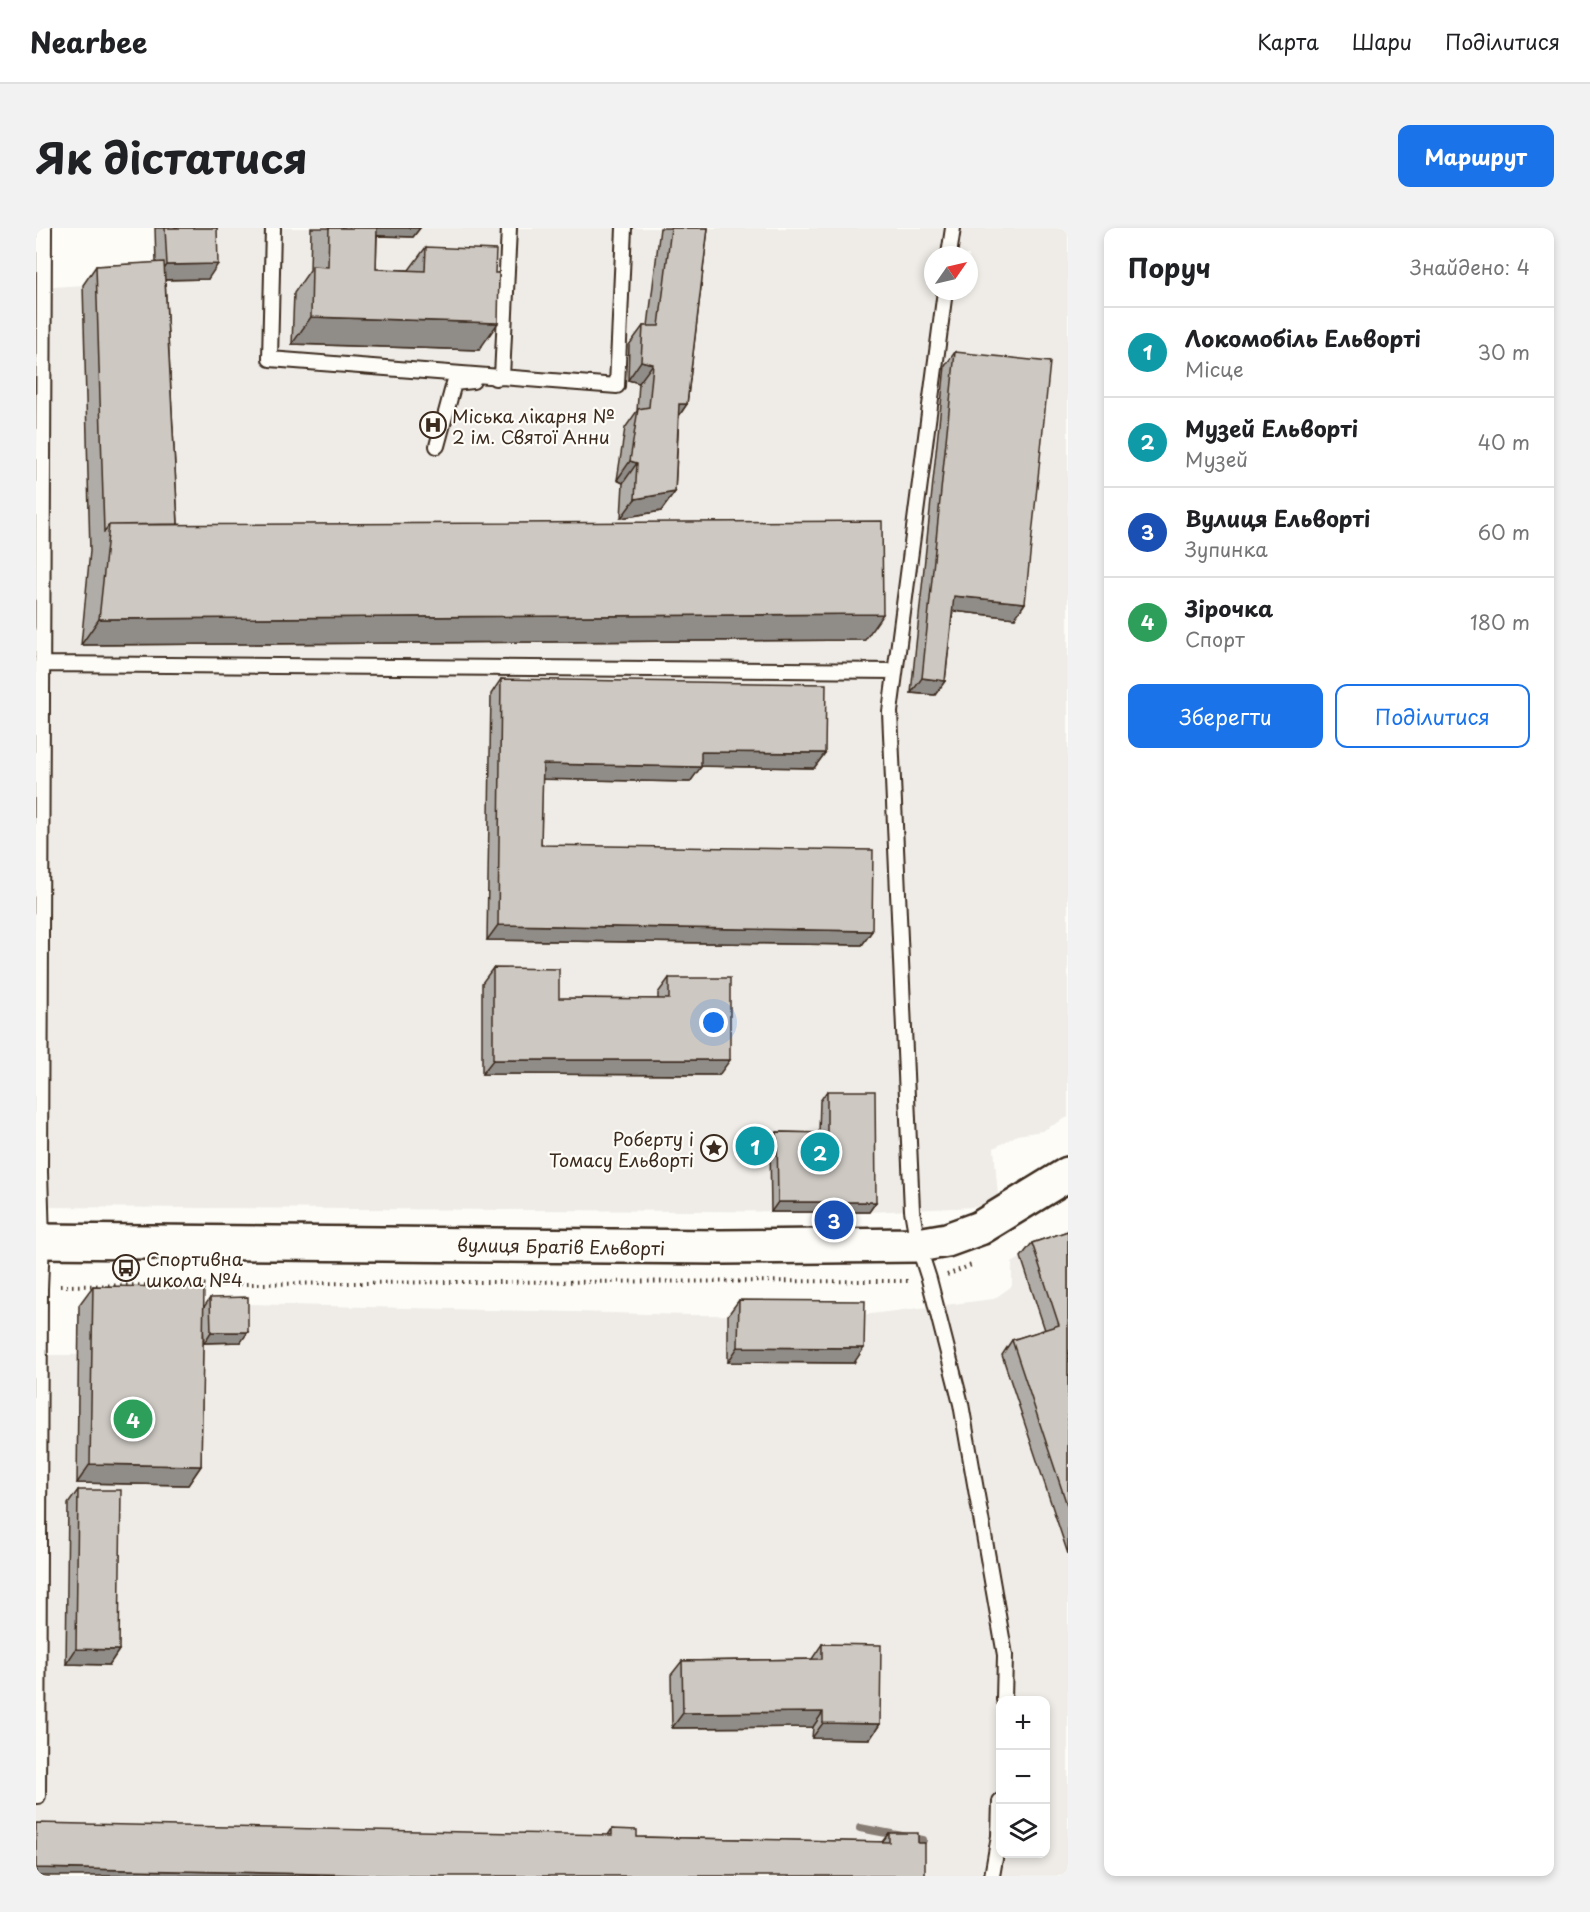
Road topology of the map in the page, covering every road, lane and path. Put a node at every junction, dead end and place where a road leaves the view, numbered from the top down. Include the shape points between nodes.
1 (44, 228) edge
2 (273, 228) edge
3 (509, 228) edge
4 (624, 228) edge
5 (953, 228) edge
6 (950, 246) edge
7 (944, 300) edge
8 (502, 377) junction
9 (437, 446) dead end
10 (42, 664) junction
11 (896, 670) junction
12 (1068, 1174) edge
13 (39, 1241) edge
14 (918, 1245) junction
15 (1004, 1696) edge
16 (36, 1796) edge
17 (1000, 1804) edge
18 (992, 1876) edge

1 - 10 lane
2 - 8 lane via 270,360
3 - 8 lane
4 - 8 lane via 616,386
5 - 6 lane
7 - 11 lane
8 - 9 lane via 454,383
10 - 11 lane
10 - 13 lane
11 - 14 lane via 890,712 912,1210
12 - 14 main road, вулиця Братів Ельворті via 980,1228
13 - 14 main road, вулиця Братів Ельворті
13 - 16 lane
14 - 15 lane via 961,1404 1005,1655
17 - 18 lane

